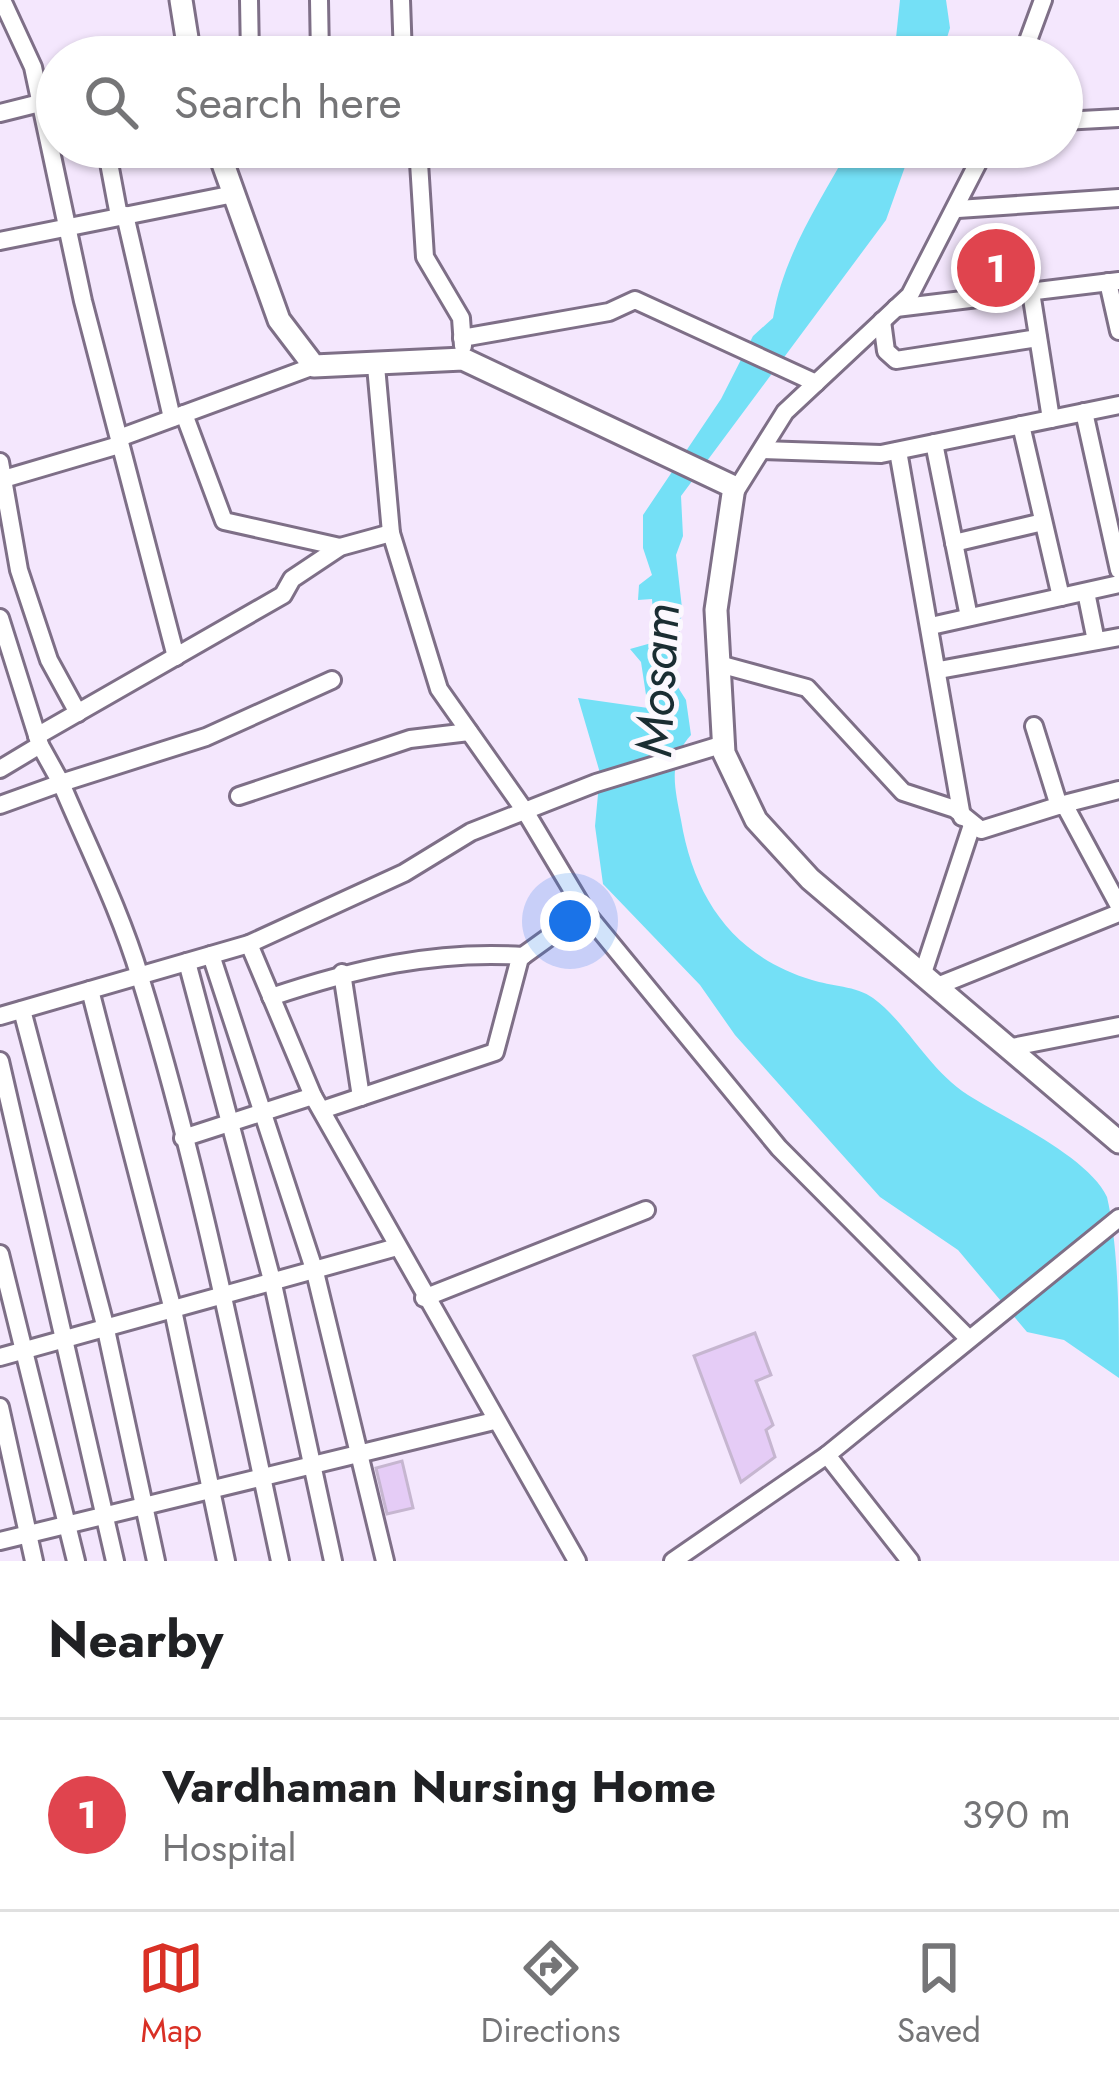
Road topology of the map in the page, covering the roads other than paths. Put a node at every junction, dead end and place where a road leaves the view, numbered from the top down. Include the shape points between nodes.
1 (2, 0) edge
2 (182, 0) edge
3 (250, 0) edge
4 (319, 0) edge
5 (401, 0) edge
6 (1043, 0) edge
7 (187, 36) edge
8 (250, 36) edge
9 (320, 36) edge
10 (402, 36) edge
11 (1030, 36) edge
12 (36, 74) edge
13 (36, 100) edge
14 (0, 113) edge
15 (1119, 118) edge
16 (1083, 120) edge
17 (57, 168) edge
18 (111, 168) edge
19 (225, 168) edge
20 (419, 168) edge
21 (977, 168) edge
22 (234, 194) junction
23 (1119, 198) edge
24 (958, 209) junction
25 (122, 216) junction
26 (67, 226) junction
27 (0, 242) edge
28 (1114, 281) edge
29 (1031, 292) junction
30 (889, 315) junction
31 (1119, 331) edge
32 (1039, 338) junction
33 (463, 348) junction
34 (314, 366) junction
35 (376, 366) junction
36 (816, 383) junction
37 (1119, 405) edge
38 (1084, 412) junction
39 (178, 416) junction
40 (1052, 419) junction
41 (1021, 425) junction
42 (119, 441) junction
43 (934, 443) junction
44 (762, 450) junction
45 (898, 451) junction
46 (1, 474) edge
47 (735, 490) junction
48 (1043, 522) junction
49 (391, 533) junction
50 (954, 543) junction
51 (340, 547) junction
52 (1119, 570) edge
53 (1119, 584) edge
54 (1086, 592) junction
55 (1060, 597) junction
56 (0, 617) edge
57 (969, 617) junction
58 (931, 626) junction
59 (1119, 637) edge
60 (1096, 641) junction
61 (176, 657) junction
62 (719, 664) junction
63 (939, 670) junction
64 (332, 680) dead end
65 (78, 713) junction
66 (1034, 726) dead end
67 (469, 732) junction
68 (39, 741) junction
69 (724, 744) junction
70 (0, 769) edge
71 (61, 783) junction
72 (1119, 790) edge
73 (239, 796) dead end
74 (0, 805) edge
75 (1061, 805) junction
76 (525, 811) junction
77 (967, 821) junction
78 (576, 897) junction
79 (1119, 909) edge
80 (249, 944) junction
81 (212, 955) junction
82 (523, 956) junction
83 (187, 962) junction
84 (342, 973) junction
85 (140, 976) junction
86 (929, 981) junction
87 (90, 990) junction
88 (272, 997) junction
89 (22, 1010) junction
90 (0, 1016) edge
91 (1119, 1026) edge
92 (1007, 1048) junction
93 (0, 1060) edge
94 (361, 1097) junction
95 (317, 1103) junction
96 (267, 1112) junction
97 (230, 1123) junction
98 (183, 1138) junction
99 (1119, 1142) edge
100 (646, 1210) dead end
101 (1119, 1218) edge
102 (397, 1247) junction
103 (0, 1254) edge
104 (316, 1272) junction
105 (273, 1284) junction
106 (223, 1298) junction
107 (424, 1298) junction
108 (173, 1310) junction
109 (105, 1325) junction
110 (974, 1335) junction
111 (64, 1336) junction
112 (22, 1351) junction
113 (0, 1358) edge
114 (0, 1407) edge
115 (494, 1421) junction
116 (357, 1454) junction
117 (826, 1455) junction
118 (310, 1465) junction
119 (261, 1476) junction
120 (210, 1489) junction
121 (144, 1504) junction
122 (104, 1514) junction
123 (67, 1524) junction
124 (26, 1534) junction
125 (0, 1541) edge
126 (34, 1561) edge
127 (76, 1561) edge
128 (115, 1561) edge
129 (157, 1561) edge
130 (226, 1561) edge
131 (280, 1561) edge
132 (332, 1561) edge
133 (386, 1561) edge
134 (577, 1561) edge
135 (673, 1561) edge
136 (910, 1561) edge

1 - 12 street
2 - 7 street
3 - 8 street
4 - 9 street
5 - 10 street
6 - 11 street
13 - 14 street
15 - 16 street
17 - 26 street
18 - 25 street
19 - 22 street
20 - 33 street via 425,257 461,318
21 - 24 street
22 - 25 street
22 - 34 street via 280,320
23 - 24 street
24 - 30 street via 910,295
25 - 26 street
25 - 39 street
26 - 27 street
26 - 42 street
28 - 29 street
28 - 31 street
29 - 30 street
29 - 32 street
30 - 32 street via 886,351 896,360
30 - 36 street
32 - 40 street
33 - 35 street
33 - 36 street via 638,301
33 - 47 street
34 - 35 street
34 - 39 street
35 - 49 street
36 - 44 street
37 - 38 street
38 - 40 street
38 - 52 street
39 - 42 street
39 - 51 street via 224,521
40 - 41 street
41 - 43 street
41 - 48 street
42 - 46 street
42 - 61 street
43 - 45 street
43 - 50 street
44 - 45 street
44 - 47 street
45 - 58 street
46 - 65 street via 19,570 49,660
47 - 62 street via 716,610
48 - 50 street
48 - 55 street
49 - 51 street
49 - 67 street via 439,689
50 - 57 street
51 - 61 street via 292,579 283,595
53 - 54 street
54 - 55 street
54 - 60 street
55 - 57 street
56 - 68 street
57 - 58 street
58 - 63 street
59 - 60 street
60 - 63 street
61 - 65 street
62 - 69 street
62 - 77 street via 807,688 903,792
63 - 77 street
64 - 71 street via 206,737
65 - 68 street
66 - 75 street
67 - 73 street via 410,739
67 - 76 street
68 - 70 street
68 - 71 street
69 - 76 street
69 - 86 street via 756,820 810,879
71 - 74 street
71 - 85 street
72 - 75 street
75 - 77 street via 981,830
75 - 79 street
76 - 78 street
76 - 80 street
77 - 86 street
78 - 82 street via 563,928
78 - 110 street via 778,1148
79 - 86 street
80 - 81 street
80 - 88 street
81 - 83 street
81 - 96 street
82 - 84 street via 460,952
82 - 94 street via 495,1052
83 - 85 street
83 - 97 street
84 - 88 street
84 - 94 street
85 - 87 street
85 - 98 street
86 - 92 street
87 - 89 street
87 - 108 street
88 - 95 street
89 - 90 street
89 - 109 street
91 - 92 street
92 - 99 street
93 - 111 street
94 - 95 street
95 - 96 street
95 - 102 street
96 - 97 street
96 - 104 street
97 - 98 street
97 - 105 street
98 - 106 street
100 - 107 street
101 - 110 street
102 - 104 street
102 - 107 street
103 - 112 street
104 - 105 street
104 - 116 street
105 - 106 street
105 - 118 street
106 - 108 street
106 - 119 street
107 - 115 street
108 - 109 street
108 - 120 street
109 - 111 street
109 - 121 street
110 - 117 street
111 - 112 street
111 - 122 street
112 - 113 street
112 - 123 street
114 - 124 street
115 - 116 street
115 - 134 street
116 - 118 street
116 - 133 street
117 - 135 street
117 - 136 street
118 - 119 street
118 - 132 street
119 - 120 street
119 - 131 street
120 - 121 street
120 - 130 street
121 - 122 street
121 - 129 street
122 - 123 street
122 - 128 street
123 - 124 street
123 - 127 street
124 - 125 street
124 - 126 street

